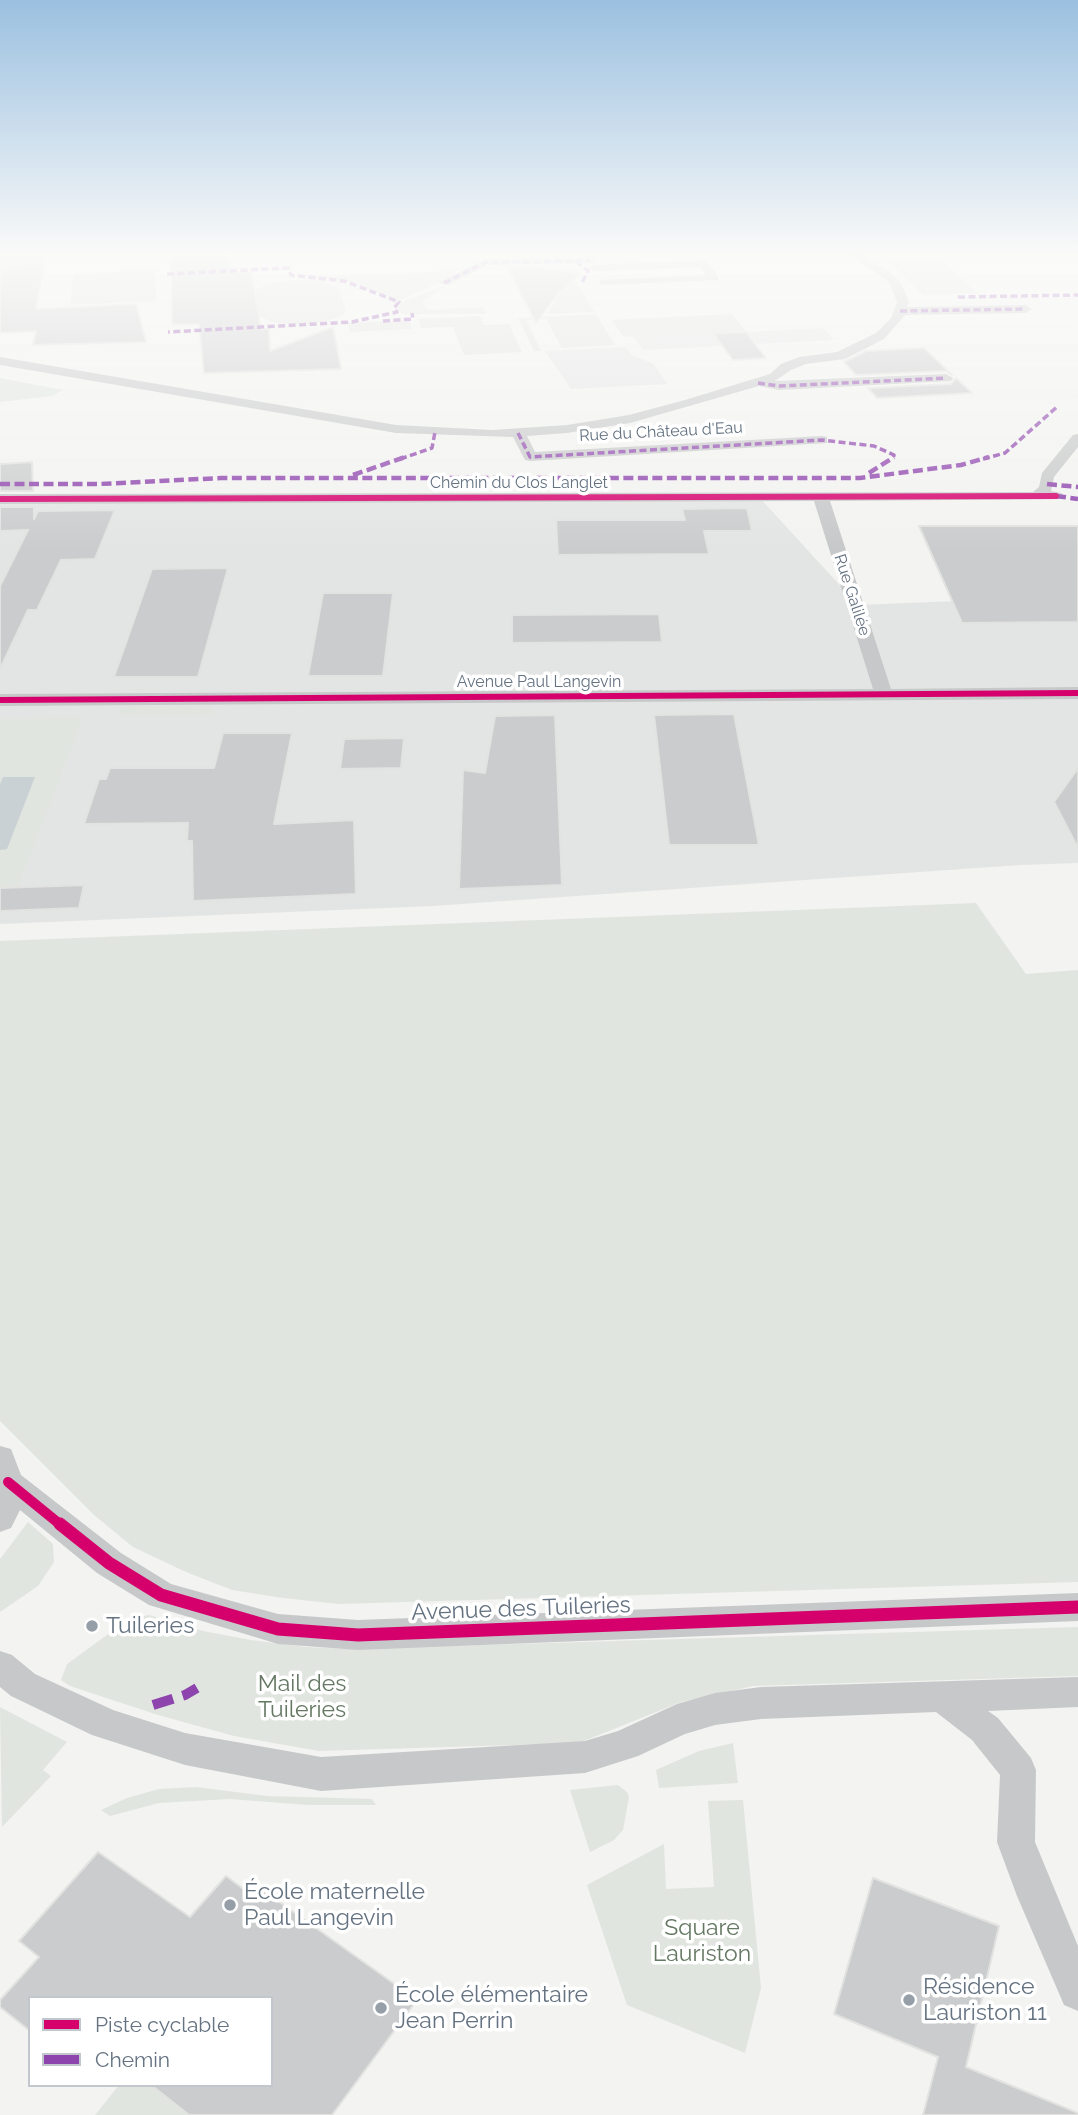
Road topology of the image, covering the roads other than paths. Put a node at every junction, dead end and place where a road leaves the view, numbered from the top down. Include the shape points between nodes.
1 (847, 353) edge
2 (0, 360) edge
3 (946, 378) dead end
4 (758, 383) junction
5 (517, 433) junction
6 (1078, 438) edge
7 (822, 440) dead end
8 (820, 495) junction
9 (1038, 495) junction
10 (1056, 496) dead end
11 (0, 499) edge
12 (1078, 693) edge
13 (884, 694) junction
14 (0, 700) edge
15 (4, 1470) edge
16 (0, 1519) edge
17 (1078, 1607) edge
18 (0, 1666) edge
19 (1078, 1692) edge
20 (942, 1696) junction
21 (1078, 1991) edge

1 - 4 street, Rue du Château d'Eau via 793,363
2 - 5 street, Rue du Château d'Eau via 369,426
3 - 4 street, Rue du Château d'Eau via 779,386
4 - 5 street, Rue du Château d'Eau via 630,419
5 - 7 street, Rue du Château d'Eau via 530,457
6 - 9 street via 1046,477 1046,488
8 - 9 street, Chemin du Clos Langlet
8 - 11 street, Chemin du Clos Langlet
8 - 13 street, Rue Galilée
9 - 10 street, Chemin du Clos Langlet
12 - 13 street, Avenue Paul Langevin
13 - 14 street, Avenue Paul Langevin
15 - 16 street via 6,1504
15 - 17 street, Avenue des Tuileries via 109,1563 161,1595 278,1629 358,1635
18 - 20 street via 23,1685 105,1724 185,1749 321,1774 585,1758 715,1709
19 - 20 street
20 - 21 street via 985,1729 1018,1770 1016,1842

